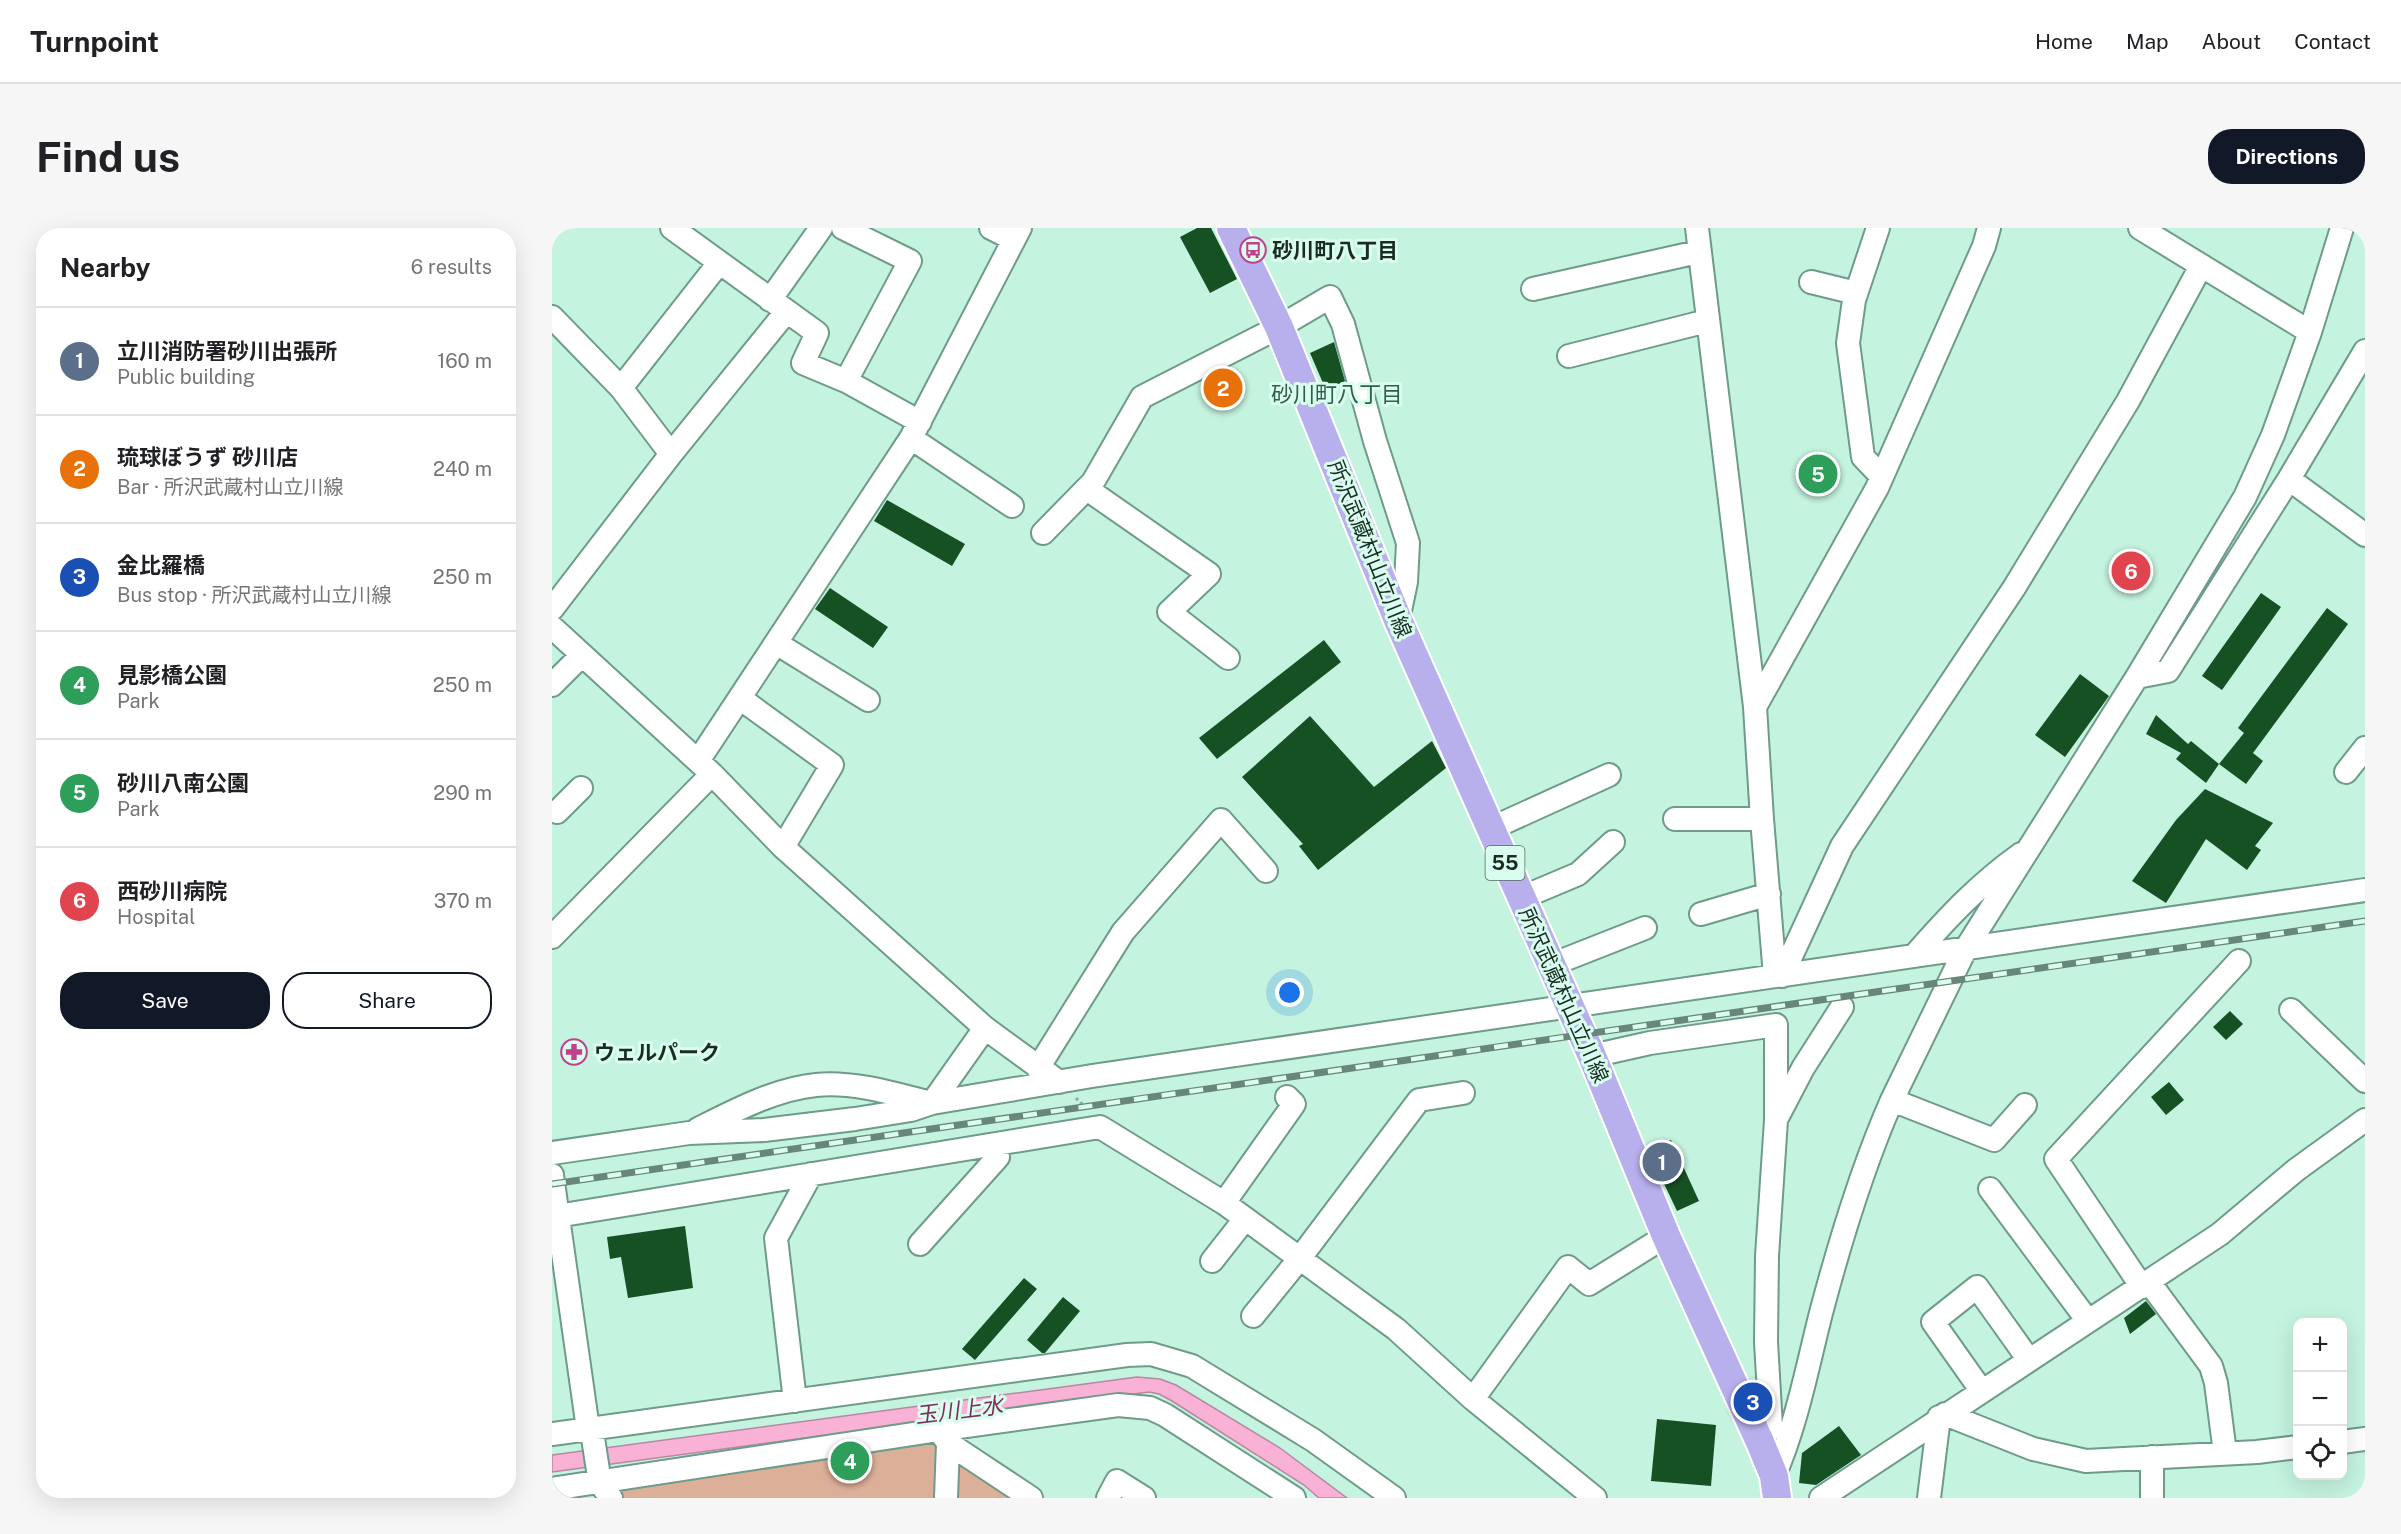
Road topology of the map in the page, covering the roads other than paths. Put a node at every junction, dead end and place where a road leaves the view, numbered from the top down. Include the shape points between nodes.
1 (672, 228) edge
2 (821, 228) edge
3 (843, 228) edge
4 (991, 228) edge
5 (1231, 228) edge
6 (1697, 228) edge
7 (1878, 228) edge
8 (1989, 228) edge
9 (2140, 228) edge
10 (2342, 228) edge
11 (1016, 234) edge
12 (1698, 252) junction
13 (719, 263) junction
14 (2201, 266) junction
15 (1811, 282) dead end
16 (1533, 289) dead end
17 (1856, 293) junction
18 (778, 306) junction
19 (552, 317) edge
20 (1707, 321) junction
21 (1279, 327) junction
22 (2310, 332) junction
23 (2365, 351) edge
24 (1569, 356) dead end
25 (846, 381) junction
26 (621, 388) junction
27 (915, 430) junction
28 (671, 454) junction
29 (1882, 477) junction
30 (2289, 478) junction
31 (1087, 489) junction
32 (1011, 506) dead end
33 (1043, 533) dead end
34 (2365, 535) edge
35 (552, 609) edge
36 (1398, 620) junction
37 (552, 627) edge
38 (776, 643) junction
39 (582, 655) junction
40 (1228, 658) dead end
41 (2137, 677) junction
42 (552, 685) edge
43 (741, 699) junction
44 (868, 700) dead end
45 (1755, 706) junction
46 (2365, 748) edge
47 (705, 768) junction
48 (2346, 772) dead end
49 (1609, 775) dead end
50 (1675, 819) dead end
51 (1762, 819) junction
52 (1490, 829) junction
53 (1613, 842) dead end
54 (783, 847) junction
55 (2029, 848) junction
56 (1266, 870) dead end
57 (2365, 890) edge
58 (1769, 894) junction
59 (1521, 898) junction
60 (1701, 914) dead end
61 (1645, 928) dead end
62 (552, 937) edge
63 (1965, 950) junction
64 (1914, 956) junction
65 (2239, 961) dead end
66 (1551, 965) junction
67 (1779, 976) junction
68 (1569, 1007) junction
69 (1842, 1007) dead end
70 (2291, 1010) dead end
71 (985, 1028) junction
72 (1592, 1056) junction
73 (1038, 1068) junction
74 (2365, 1081) edge
75 (1059, 1082) junction
76 (1463, 1094) dead end
77 (1287, 1097) dead end
78 (1892, 1100) junction
79 (932, 1103) junction
80 (2025, 1105) dead end
81 (1776, 1120) junction
82 (2365, 1121) edge
83 (688, 1133) junction
84 (996, 1144) junction
85 (552, 1153) edge
86 (811, 1174) junction
87 (552, 1175) edge
88 (1990, 1190) dead end
89 (1224, 1203) junction
90 (557, 1216) junction
91 (1245, 1219) junction
92 (1666, 1236) junction
93 (920, 1244) dead end
94 (1300, 1258) junction
95 (1212, 1261) dead end
96 (2145, 1284) junction
97 (1253, 1316) dead end
98 (2088, 1322) junction
99 (2029, 1360) junction
100 (1981, 1390) junction
101 (1473, 1399) junction
102 (795, 1401) junction
103 (1942, 1416) junction
104 (590, 1433) junction
105 (552, 1434) edge
106 (943, 1436) junction
107 (2365, 1439) edge
108 (2347, 1441) edge
109 (1760, 1442) junction
110 (2293, 1447) edge
111 (2225, 1453) junction
112 (2152, 1457) junction
113 (603, 1484) edge
114 (1775, 1487) edge
115 (552, 1489) edge
116 (946, 1498) edge
117 (1031, 1498) edge
118 (1108, 1498) edge
119 (1144, 1498) edge
120 (1294, 1498) edge
121 (1394, 1498) edge
122 (1596, 1498) edge
123 (1821, 1498) edge
124 (1929, 1498) edge
125 (2152, 1498) edge

1 - 13 street
2 - 18 street
3 - 25 street via 910,261
4 - 11 street
5 - 21 main road, 所沢武蔵村山立川線 / 55
6 - 12 street
7 - 17 street
8 - 29 street
9 - 14 street
10 - 22 street
11 - 27 street
12 - 16 street
12 - 20 street
13 - 18 street
13 - 26 street
14 - 22 street
14 - 67 street via 2128,401 2014,588 1842,846
15 - 17 street
17 - 29 street via 1848,343 1863,457
18 - 25 street via 817,333 803,363
18 - 28 street
19 - 26 street
20 - 24 street
20 - 45 street
21 - 31 street via 1142,397
21 - 36 main road, 所沢武蔵村山立川線 / 55
21 - 36 street via 1330,297 1343,324 1408,543 1406,582
22 - 41 street via 2273,435 2245,497
23 - 30 street
25 - 27 street
26 - 28 street
27 - 32 street
27 - 38 street
28 - 35 street
29 - 45 street
30 - 34 street
30 - 41 street via 2168,671
31 - 33 street
31 - 40 street via 1209,574 1169,612
36 - 52 main road, 所沢武蔵村山立川線 / 55
37 - 39 street
38 - 43 street
38 - 44 street
39 - 42 street
39 - 47 street
41 - 55 street
43 - 47 street
43 - 54 street via 832,765
45 - 51 street
46 - 48 street
47 - 54 street
47 - 62 street
49 - 52 street
50 - 51 street
51 - 58 street
52 - 59 main road, 所沢武蔵村山立川線 / 55
53 - 59 street via 1578,874
54 - 71 street
55 - 63 street
55 - 64 street via 1991,875
56 - 73 street via 1221,820 1123,932
57 - 63 street
58 - 60 street
58 - 67 street
59 - 66 main road, 所沢武蔵村山立川線 / 55
61 - 66 street
63 - 64 street
63 - 78 street
64 - 67 street
65 - 96 street via 2056,1159
66 - 68 main road, 所沢武蔵村山立川線 / 55
67 - 68 street
68 - 72 main road, 所沢武蔵村山立川線 / 55
68 - 75 street
69 - 81 street
70 - 74 street
71 - 73 street
71 - 79 street
72 - 81 street via 1650,1043 1776,1025
72 - 92 main road, 所沢武蔵村山立川線 / 55
73 - 75 street
75 - 79 street
76 - 94 street via 1419,1100
77 - 89 street via 1294,1104
78 - 80 street via 1994,1140
78 - 114 street via 1853,1204
79 - 83 street via 911,1110 789,1127
79 - 83 street via 891,1093 817,1084 770,1097
81 - 109 street via 1767,1256 1771,1427
82 - 96 street via 2296,1170 2220,1234
83 - 85 street
84 - 86 street
84 - 89 street via 1100,1127
84 - 93 street via 998,1157
86 - 90 street
86 - 102 street via 776,1238
87 - 90 street
88 - 98 street
89 - 91 street
90 - 104 street
91 - 94 street
91 - 95 street
92 - 101 street via 1589,1284 1568,1267
92 - 109 main road, 所沢武蔵村山立川線 / 55
94 - 97 street
94 - 101 street via 1396,1329
96 - 98 street
96 - 111 street via 2211,1366
98 - 99 street
99 - 100 street
99 - 100 street via 1977,1287 1933,1322
100 - 103 street
101 - 122 street
102 - 104 street
102 - 121 street via 1151,1354 1192,1366 1313,1440
103 - 112 street via 2032,1449 2086,1461
103 - 123 street
103 - 124 street
104 - 105 street
104 - 113 street
106 - 113 street
106 - 116 street
106 - 117 street
106 - 120 street via 1118,1405 1150,1408 1187,1427
107 - 108 street
109 - 114 main road, 所沢武蔵村山立川線 / 55
110 - 111 street
111 - 112 street
112 - 125 street
113 - 115 street
118 - 119 street via 1117,1481

